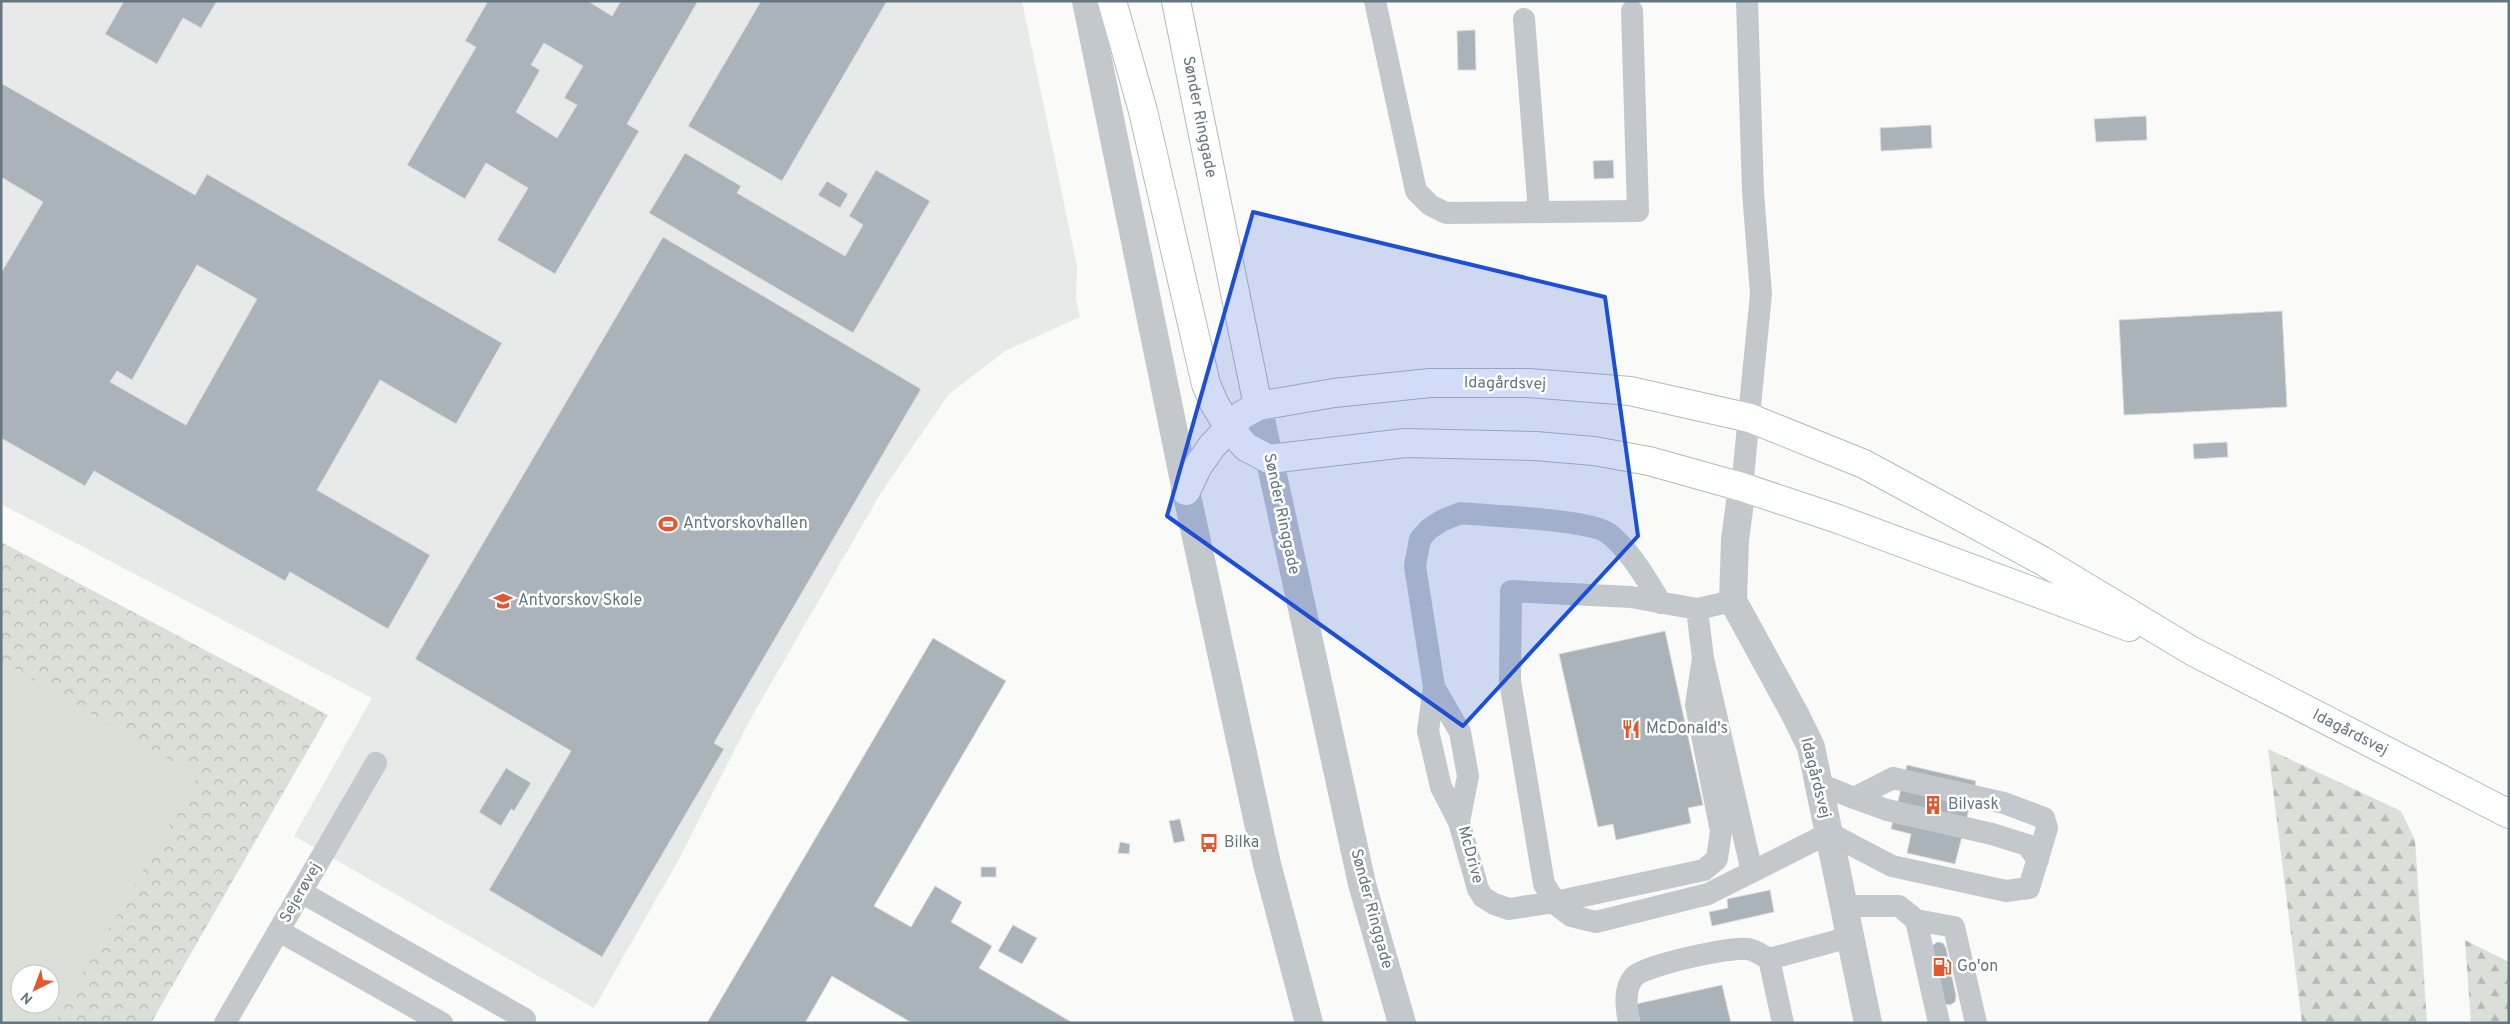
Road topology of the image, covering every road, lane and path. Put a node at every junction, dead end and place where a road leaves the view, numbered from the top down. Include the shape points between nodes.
1 (1086, 1) edge
2 (1112, 1) edge
3 (1176, 1) edge
4 (1375, 1) edge
5 (1747, 1) edge
6 (1632, 11) dead end
7 (1524, 19) dead end
8 (1539, 212) junction
9 (1258, 406) junction
10 (1750, 418) junction
11 (1228, 428) junction
12 (1269, 459) junction
13 (1742, 487) junction
14 (1186, 491) junction
15 (1733, 601) junction
16 (1679, 606) junction
17 (2192, 651) junction
18 (1703, 658) junction
19 (1434, 687) junction
20 (376, 763) dead end
21 (1819, 784) junction
22 (1854, 798) junction
23 (2509, 814) edge
24 (1459, 822) junction
25 (1829, 833) junction
26 (2038, 860) junction
27 (1752, 872) junction
28 (301, 892) junction
29 (1555, 902) junction
30 (1844, 906) junction
31 (1916, 920) junction
32 (279, 931) junction
33 (1850, 937) junction
34 (1769, 959) junction
35 (225, 1023) edge
36 (442, 1023) edge
37 (524, 1023) edge
38 (1309, 1023) edge
39 (1402, 1023) edge
40 (1629, 1023) edge
41 (1783, 1023) edge
42 (1868, 1023) edge
43 (1939, 1023) edge
44 (1976, 1023) edge

1 - 14 street
2 - 11 main road via 1143,111 1206,384
3 - 9 main road, Sønder Ringgade
4 - 8 lane via 1416,191 1430,205 1446,213
5 - 10 lane via 1761,294
6 - 8 lane via 1638,211
7 - 8 lane
9 - 10 main road, Idagårdsvej via 1334,393 1430,383 1529,383 1630,391
9 - 11 main road via 1242,414
9 - 12 street, Sønder Ringgade
10 - 13 lane, Idagårdsvej
10 - 17 main road, Idagårdsvej via 1864,464 2041,560
11 - 12 main road via 1246,447
11 - 14 main road via 1198,466
12 - 13 main road, Idagårdsvej via 1406,443 1535,446 1594,451 1649,461
12 - 39 street, Sønder Ringgade via 1362,884
13 - 15 street, Idagårdsvej via 1734,540
13 - 17 main road, Idagårdsvej via 1838,519
14 - 38 street via 1266,864
15 - 16 lane
15 - 21 street, Idagårdsvej via 1811,747
16 - 18 lane
16 - 19 lane, McDrive via 1607,532 1573,523 1461,514 1443,520 1420,539 1415,566
16 - 29 lane via 1631,597 1512,590 1510,681 1544,884
17 - 23 main road, Idagårdsvej
18 - 27 lane
18 - 29 lane, McDrive via 1696,705 1721,831 1716,858 1704,870
19 - 24 lane via 1428,731 1441,787
19 - 24 lane, McDrive via 1460,732 1468,776
20 - 28 lane, Sejerøvej
21 - 22 lane
21 - 25 street, Idagårdsvej
22 - 26 lane via 1887,810 2027,845
22 - 26 lane via 1893,778 2004,803 2044,818 2046,828
24 - 29 lane, McDrive via 1474,880 1483,897 1509,909
25 - 26 lane via 1892,866 2006,891 2029,888
25 - 27 lane
25 - 30 street, Idagårdsvej
27 - 29 lane via 1708,894 1596,922 1571,916
28 - 32 lane, Sejerøvej
28 - 37 lane via 526,1019
30 - 31 lane via 1899,906
30 - 33 street, Idagårdsvej
31 - 43 lane
31 - 44 lane via 1954,927
32 - 35 lane, Sejerøvej
32 - 36 lane
33 - 34 lane
33 - 42 street, Idagårdsvej
34 - 40 lane via 1749,949 1721,951 1647,969 1634,976 1627,991
34 - 41 lane

